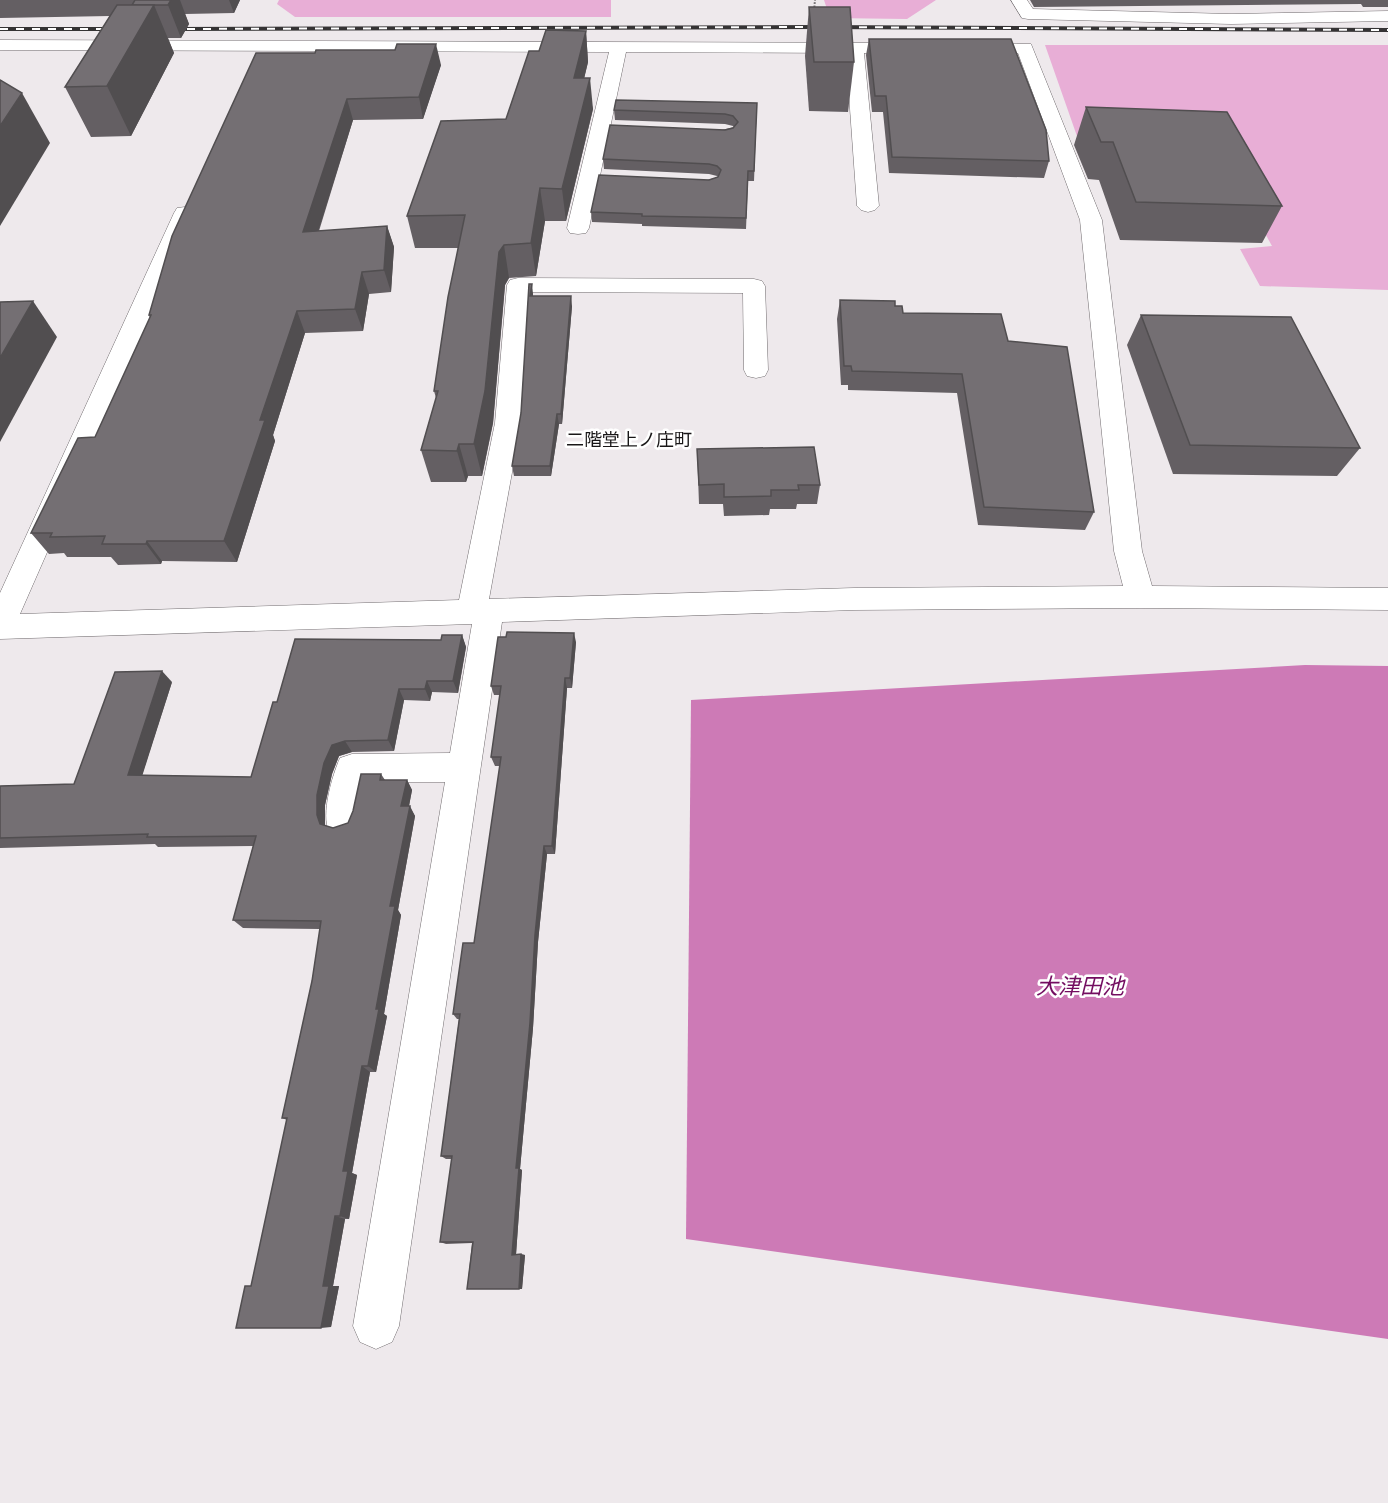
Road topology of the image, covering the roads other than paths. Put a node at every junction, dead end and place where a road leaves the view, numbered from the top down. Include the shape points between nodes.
1 (1018, 0) edge
2 (1340, 0) edge
3 (1388, 16) edge
4 (1354, 17) junction
5 (0, 45) edge
6 (619, 46) junction
7 (260, 47) junction
8 (855, 49) junction
9 (250, 69) edge
10 (601, 127) junction
11 (623, 128) edge
12 (590, 177) junction
13 (614, 178) edge
14 (196, 189) edge
15 (867, 206) dead end
16 (578, 228) dead end
17 (756, 370) dead end
18 (1141, 597) junction
19 (1388, 600) edge
20 (481, 611) junction
21 (0, 627) edge
22 (465, 767) junction
23 (341, 820) dead end
24 (376, 1326) dead end

1 - 4 street via 1028,14 1231,19
2 - 4 street
3 - 4 street
5 - 7 street
6 - 7 street
6 - 8 street
6 - 10 street
7 - 9 street
8 - 15 street
8 - 18 street via 1025,48 1091,220 1128,551
10 - 11 street
10 - 12 street
12 - 13 street
12 - 16 street
14 - 21 street
17 - 20 street via 754,286 518,285 508,423
18 - 19 street
18 - 20 street via 854,599
20 - 21 street
20 - 22 street
22 - 23 street via 352,768
22 - 24 street

